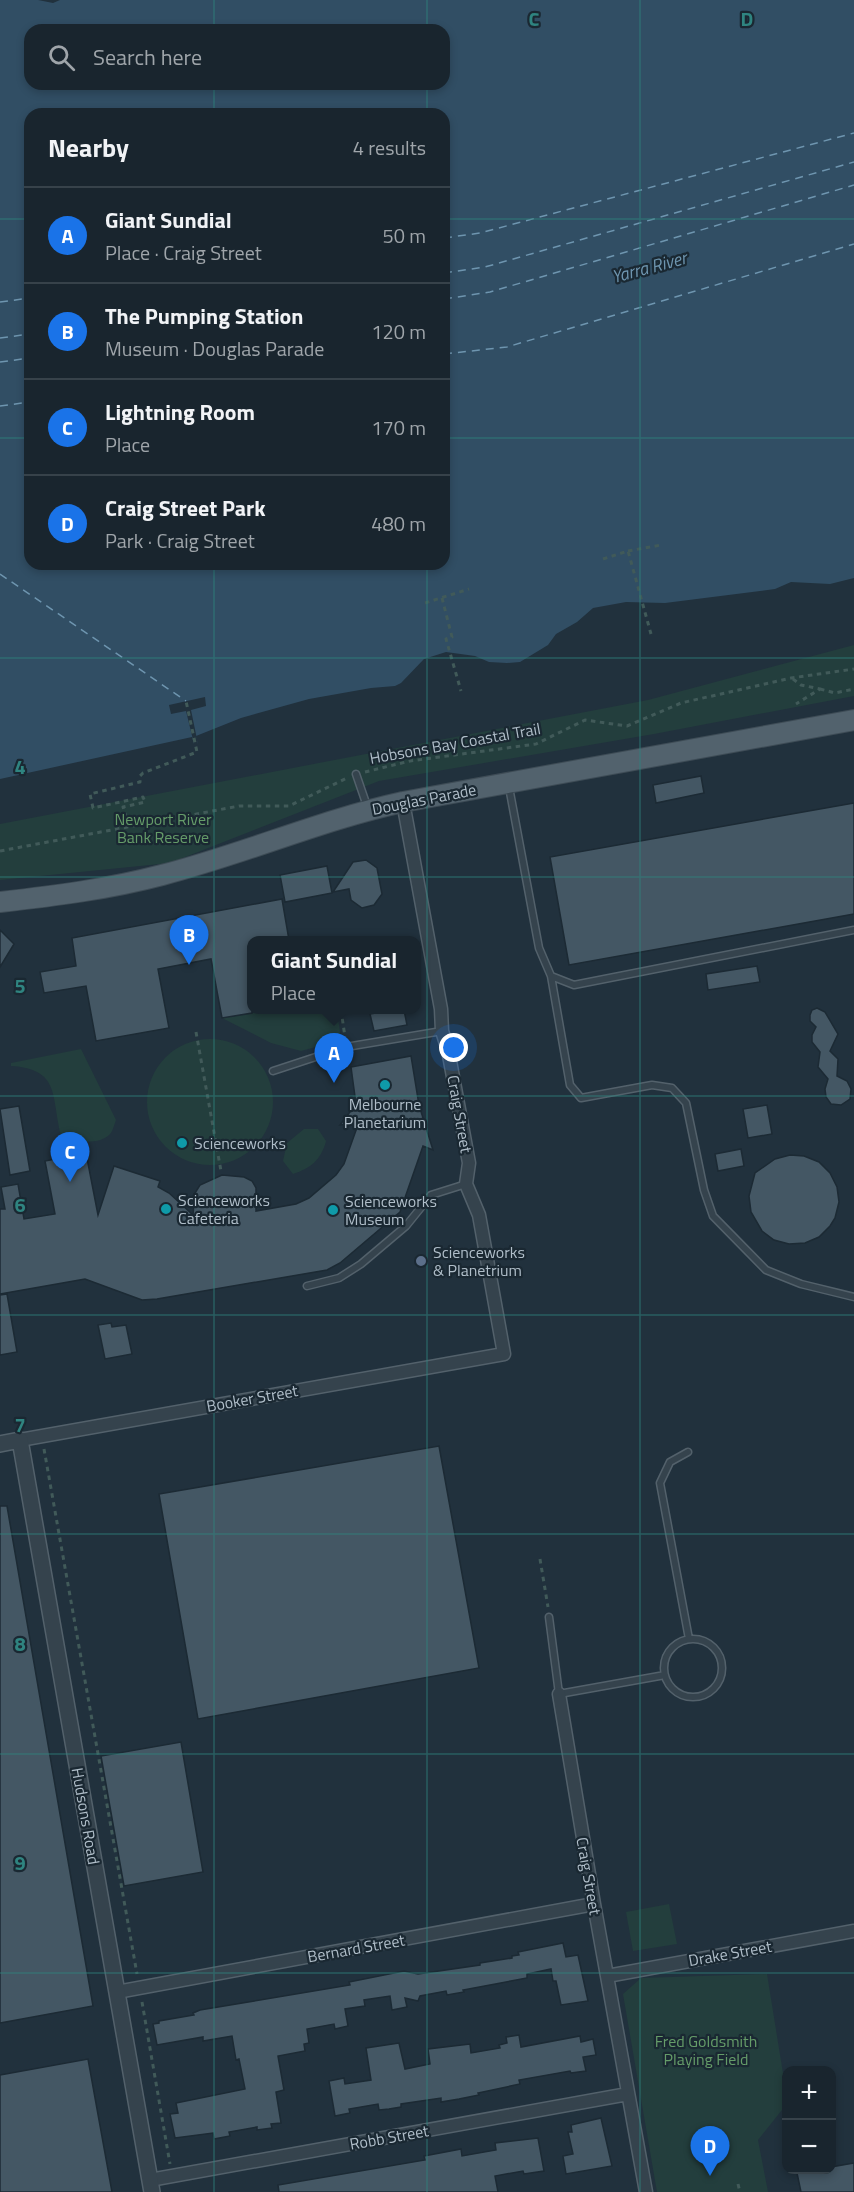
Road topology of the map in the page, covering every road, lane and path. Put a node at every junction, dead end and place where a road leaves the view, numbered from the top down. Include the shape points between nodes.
1 (661, 545) dead end
2 (628, 551) junction
3 (603, 559) dead end
4 (470, 589) dead end
5 (442, 598) junction
6 (425, 603) dead end
7 (651, 634) dead end
8 (854, 669) edge
9 (791, 678) junction
10 (819, 689) junction
11 (854, 689) edge
12 (461, 691) dead end
13 (186, 701) dead end
14 (796, 704) dead end
15 (854, 720) edge
16 (356, 774) junction
17 (509, 783) junction
18 (403, 802) junction
19 (368, 810) junction
20 (129, 826) junction
21 (0, 851) edge
22 (0, 902) edge
23 (854, 930) edge
24 (551, 976) junction
25 (342, 1014) edge
26 (441, 1031) junction
27 (196, 1032) dead end
28 (346, 1047) junction
29 (273, 1071) dead end
30 (221, 1171) dead end
31 (466, 1184) junction
32 (307, 1286) dead end
33 (854, 1297) edge
34 (504, 1354) joint
35 (42, 1436) junction
36 (20, 1440) junction
37 (0, 1444) edge
38 (688, 1452) dead end
39 (540, 1559) dead end
40 (549, 1617) joint
41 (689, 1639) junction
42 (664, 1675) junction
43 (559, 1694) junction
44 (594, 1904) junction
45 (854, 1931) edge
46 (607, 1976) junction
47 (139, 1988) junction
48 (117, 1992) junction
49 (628, 2094) junction
50 (172, 2176) junction
51 (738, 2184) dead end
52 (151, 2186) edge
53 (646, 2192) edge
54 (740, 2192) edge

1 - 2 path
2 - 3 path
2 - 7 path
4 - 5 path
5 - 6 path
5 - 12 path via 452,637 446,639
8 - 9 path, Hobsons Bay Coastal Trail
9 - 10 path
9 - 16 path, Hobsons Bay Coastal Trail via 673,705 627,726 585,720 536,744 410,761
10 - 11 path via 835,693
10 - 14 path
13 - 20 path via 197,752 143,773 140,782 90,794 93,808 143,797 145,802 123,807
15 - 17 main road, Douglas Parade
16 - 19 lane
16 - 20 path, Hobsons Bay Coastal Trail via 289,806 246,805
17 - 18 main road, Douglas Parade
17 - 24 lane via 539,948
18 - 19 main road, Douglas Parade
18 - 26 street, Craig Street via 441,1008
19 - 22 main road, Douglas Parade via 162,876 102,889
20 - 21 path, Hobsons Bay Coastal Trail
23 - 24 lane via 573,985
24 - 33 lane via 570,1085 581,1098 652,1085 672,1088 686,1103 713,1216 766,1270 801,1284
25 - 28 path
26 - 28 lane
26 - 31 street, Craig Street via 469,1163
27 - 30 path
28 - 29 lane
31 - 32 lane via 431,1195 406,1226 361,1264 339,1278
31 - 34 street, Craig Street via 479,1215
34 - 35 street, Booker Street
35 - 36 street, Booker Street
35 - 47 path
36 - 37 street, Booker Street
36 - 48 street, Hudsons Road
38 - 41 lane via 670,1462 660,1483
39 - 40 path
40 - 43 lane, Craig Street
41 - 42 lane via 666,1656
41 - 42 lane via 708,1643 721,1657 722,1677 717,1685 702,1697 683,1696 674,1691
42 - 43 lane
43 - 44 street, Craig Street
44 - 46 street, Craig Street
44 - 47 street, Bernard Street
45 - 46 street, Drake Street
46 - 49 street, Craig Street
47 - 48 street, Bernard Street
47 - 50 path
48 - 52 street, Hudsons Road
49 - 50 street, Robb Street
49 - 53 street, Craig Street
50 - 52 street, Robb Street
51 - 54 path

